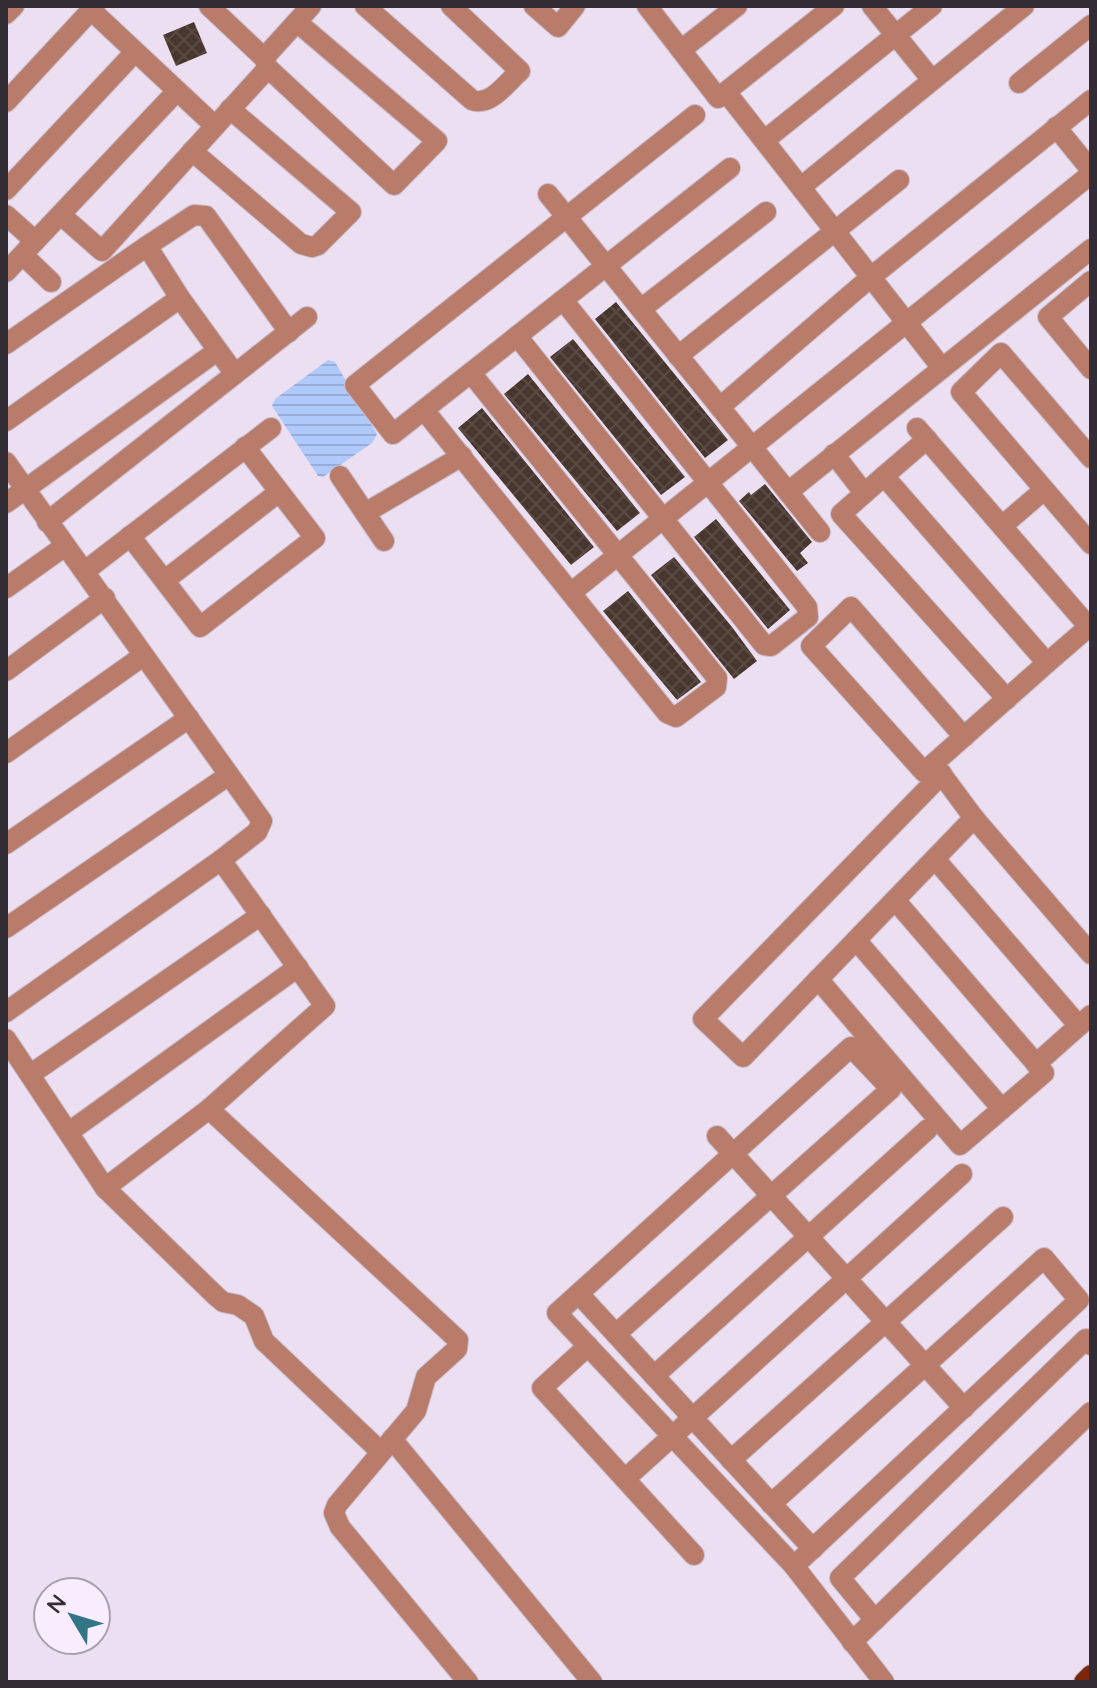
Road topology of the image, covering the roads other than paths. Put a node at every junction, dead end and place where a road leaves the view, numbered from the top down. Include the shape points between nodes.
1 (14, 6) edge
2 (311, 6) edge
3 (365, 6) edge
4 (451, 6) edge
5 (534, 6) edge
6 (575, 6) edge
7 (647, 6) edge
8 (737, 6) edge
9 (834, 6) edge
10 (872, 6) edge
11 (932, 6) edge
12 (1024, 6) edge
13 (93, 8) edge
14 (217, 9) edge
15 (6, 14) edge
16 (298, 23) junction
17 (1091, 25) edge
18 (896, 35) junction
19 (681, 50) junction
20 (135, 52) junction
21 (266, 63) junction
22 (932, 80) junction
23 (1019, 83) dead end
24 (177, 91) junction
25 (726, 92) junction
26 (8, 96) edge
27 (1091, 100) edge
28 (230, 109) junction
29 (695, 115) dead end
30 (215, 126) junction
31 (1056, 127) junction
32 (765, 140) junction
33 (192, 151) junction
34 (730, 168) dead end
35 (1091, 172) edge
36 (899, 180) dead end
37 (801, 187) junction
38 (6, 190) edge
39 (548, 194) dead end
40 (766, 212) dead end
41 (6, 215) edge
42 (61, 215) junction
43 (567, 217) junction
44 (835, 231) junction
45 (147, 246) junction
46 (29, 248) junction
47 (1091, 249) edge
48 (606, 266) junction
49 (6, 272) edge
50 (871, 277) junction
51 (1091, 281) edge
52 (51, 282) dead end
53 (180, 298) junction
54 (563, 300) junction
55 (641, 309) junction
56 (307, 317) dead end
57 (907, 323) junction
58 (289, 332) junction
59 (517, 336) junction
60 (6, 344) edge
61 (217, 351) junction
62 (678, 356) junction
63 (942, 368) junction
64 (1091, 369) edge
65 (471, 373) junction
66 (235, 374) junction
67 (720, 407) junction
68 (424, 410) junction
69 (6, 421) edge
70 (271, 428) dead end
71 (245, 447) junction
72 (752, 447) junction
73 (834, 454) junction
74 (1090, 454) edge
75 (462, 456) junction
76 (6, 462) edge
77 (340, 476) dead end
78 (884, 476) junction
79 (709, 482) junction
80 (858, 485) dead end
81 (26, 489) junction
82 (1044, 490) junction
83 (279, 492) junction
84 (788, 492) junction
85 (6, 503) edge
86 (365, 513) junction
87 (663, 519) junction
88 (47, 522) junction
89 (1002, 526) junction
90 (820, 532) dead end
91 (130, 536) junction
92 (384, 541) dead end
93 (1091, 544) edge
94 (65, 546) junction
95 (617, 555) junction
96 (85, 571) junction
97 (165, 580) junction
98 (6, 588) edge
99 (572, 592) junction
100 (105, 598) junction
101 (1090, 626) edge
102 (143, 656) junction
103 (1047, 663) junction
104 (6, 671) edge
105 (1007, 699) junction
106 (189, 718) junction
107 (964, 737) junction
108 (6, 753) edge
109 (938, 769) junction
110 (229, 775) junction
111 (974, 818) junction
112 (6, 844) edge
113 (935, 859) junction
114 (221, 860) junction
115 (895, 900) junction
116 (261, 915) junction
117 (6, 928) edge
118 (856, 940) junction
119 (1091, 954) edge
120 (298, 967) junction
121 (818, 979) junction
122 (6, 1012) edge
123 (1085, 1021) edge
124 (6, 1039) edge
125 (1036, 1064) junction
126 (31, 1074) junction
127 (209, 1109) junction
128 (1002, 1109) junction
129 (928, 1129) dead end
130 (69, 1132) junction
131 (717, 1136) dead end
132 (734, 1154) junction
133 (962, 1174) dead end
134 (105, 1188) junction
135 (771, 1196) junction
136 (1003, 1217) dead end
137 (808, 1236) junction
138 (846, 1279) junction
139 (579, 1294) junction
140 (886, 1322) junction
141 (616, 1334) junction
142 (1091, 1345) edge
143 (588, 1346) junction
144 (925, 1365) junction
145 (654, 1376) junction
146 (964, 1408) junction
147 (1091, 1412) edge
148 (692, 1418) junction
149 (672, 1436) junction
150 (387, 1445) junction
151 (731, 1460) junction
152 (625, 1479) junction
153 (771, 1504) junction
154 (813, 1549) junction
155 (694, 1555) dead end
156 (794, 1566) junction
157 (875, 1620) junction
158 (852, 1642) junction
159 (1091, 1675) edge
160 (468, 1682) edge
161 (592, 1682) edge
162 (884, 1682) edge
163 (1084, 1682) edge

1 - 15 street
2 - 16 street
3 - 4 street via 472,100 487,101 520,71
5 - 6 street via 558,27
7 - 19 street
8 - 19 street
9 - 25 street
10 - 18 street
11 - 18 street
12 - 22 street
13 - 20 street
13 - 26 street
14 - 21 street
16 - 21 street
16 - 21 street via 437,141 394,185
17 - 23 street
18 - 22 street
18 - 32 street
19 - 25 street via 718,98
20 - 24 street
20 - 38 street
21 - 28 street
22 - 37 street
24 - 30 street
24 - 42 street
25 - 32 street
27 - 31 street
28 - 30 street
28 - 33 street via 351,212 318,245 301,244
29 - 43 street
30 - 33 street
31 - 35 street
31 - 50 street
32 - 37 street
33 - 42 street via 102,251
34 - 48 street
35 - 57 street
36 - 44 street
37 - 44 street
39 - 43 street
40 - 55 street
41 - 46 street
42 - 46 street
43 - 48 street
43 - 68 street via 355,385 393,434
44 - 50 street
44 - 62 street
45 - 53 street
45 - 58 street via 194,215 206,216
45 - 60 street
46 - 49 street
46 - 52 street
47 - 63 street
48 - 54 street
48 - 55 street
50 - 57 street
50 - 67 street
51 - 64 street via 1048,317
53 - 61 street
53 - 69 street
54 - 59 street
54 - 79 street
55 - 62 street
56 - 58 street
57 - 63 street
57 - 72 street
58 - 66 street
59 - 65 street
59 - 87 street
61 - 66 street
61 - 81 street
62 - 67 street
63 - 73 street
65 - 68 street
65 - 95 street
66 - 88 street
67 - 72 street
68 - 75 street
70 - 71 street
71 - 83 street
71 - 91 street
72 - 79 street
72 - 84 street
73 - 80 street
73 - 84 street
74 - 82 street via 1001,353 961,392
75 - 86 street
75 - 99 street
76 - 81 street
77 - 86 street
78 - 89 street via 922,433
78 - 103 street
78 - 105 street via 841,514
79 - 87 street
79 - 87 street via 807,607 808,617 771,646 764,645
81 - 85 street
81 - 88 street
82 - 89 street
82 - 93 street
83 - 97 street
83 - 97 street via 315,538 269,574 200,627
84 - 90 street
86 - 92 street
87 - 95 street
88 - 94 street
89 - 101 street
91 - 96 street
91 - 97 street
94 - 96 street
94 - 98 street
95 - 99 street
95 - 99 street via 717,678 716,687 676,717 667,713
96 - 100 street
100 - 102 street
100 - 104 street
101 - 103 street
102 - 106 street
102 - 108 street
103 - 105 street
105 - 107 street
106 - 110 street
106 - 112 street
107 - 109 street
107 - 109 street via 851,607 811,646 924,772
109 - 111 street
109 - 121 street via 703,1019 743,1057
110 - 114 street via 261,825
110 - 117 street
111 - 113 street
111 - 119 street
113 - 115 street
113 - 123 street
114 - 116 street
114 - 122 street
115 - 118 street
115 - 125 street
116 - 120 street
116 - 126 street
118 - 121 street
118 - 128 street
120 - 127 street via 325,1006
120 - 130 street
121 - 128 street via 960,1145
123 - 125 street
124 - 126 street
125 - 128 street via 1044,1073
126 - 130 street
127 - 134 street
127 - 150 street via 458,1340 457,1349 426,1377 416,1411
129 - 137 street
130 - 134 street
131 - 132 street
132 - 135 street
132 - 135 street via 851,1047 891,1089
132 - 139 street
133 - 138 street
134 - 150 street via 216,1296 254,1316 264,1341
135 - 137 street
135 - 141 street
136 - 140 street
137 - 138 street
137 - 145 street
138 - 140 street
138 - 148 street
139 - 141 street
139 - 143 street via 557,1313
140 - 144 street
140 - 151 street
141 - 145 street
142 - 157 street via 1086,1339 840,1578
143 - 149 street
143 - 152 street via 542,1388
144 - 146 street
144 - 146 street via 1044,1258 1079,1300
144 - 153 street
145 - 148 street
146 - 154 street
147 - 157 street
148 - 149 street
148 - 151 street
149 - 152 street
149 - 156 street
150 - 160 street via 334,1513
150 - 161 street
151 - 153 street
152 - 155 street
153 - 154 street
154 - 156 street
156 - 158 street
157 - 158 street
158 - 162 street
159 - 163 main road

